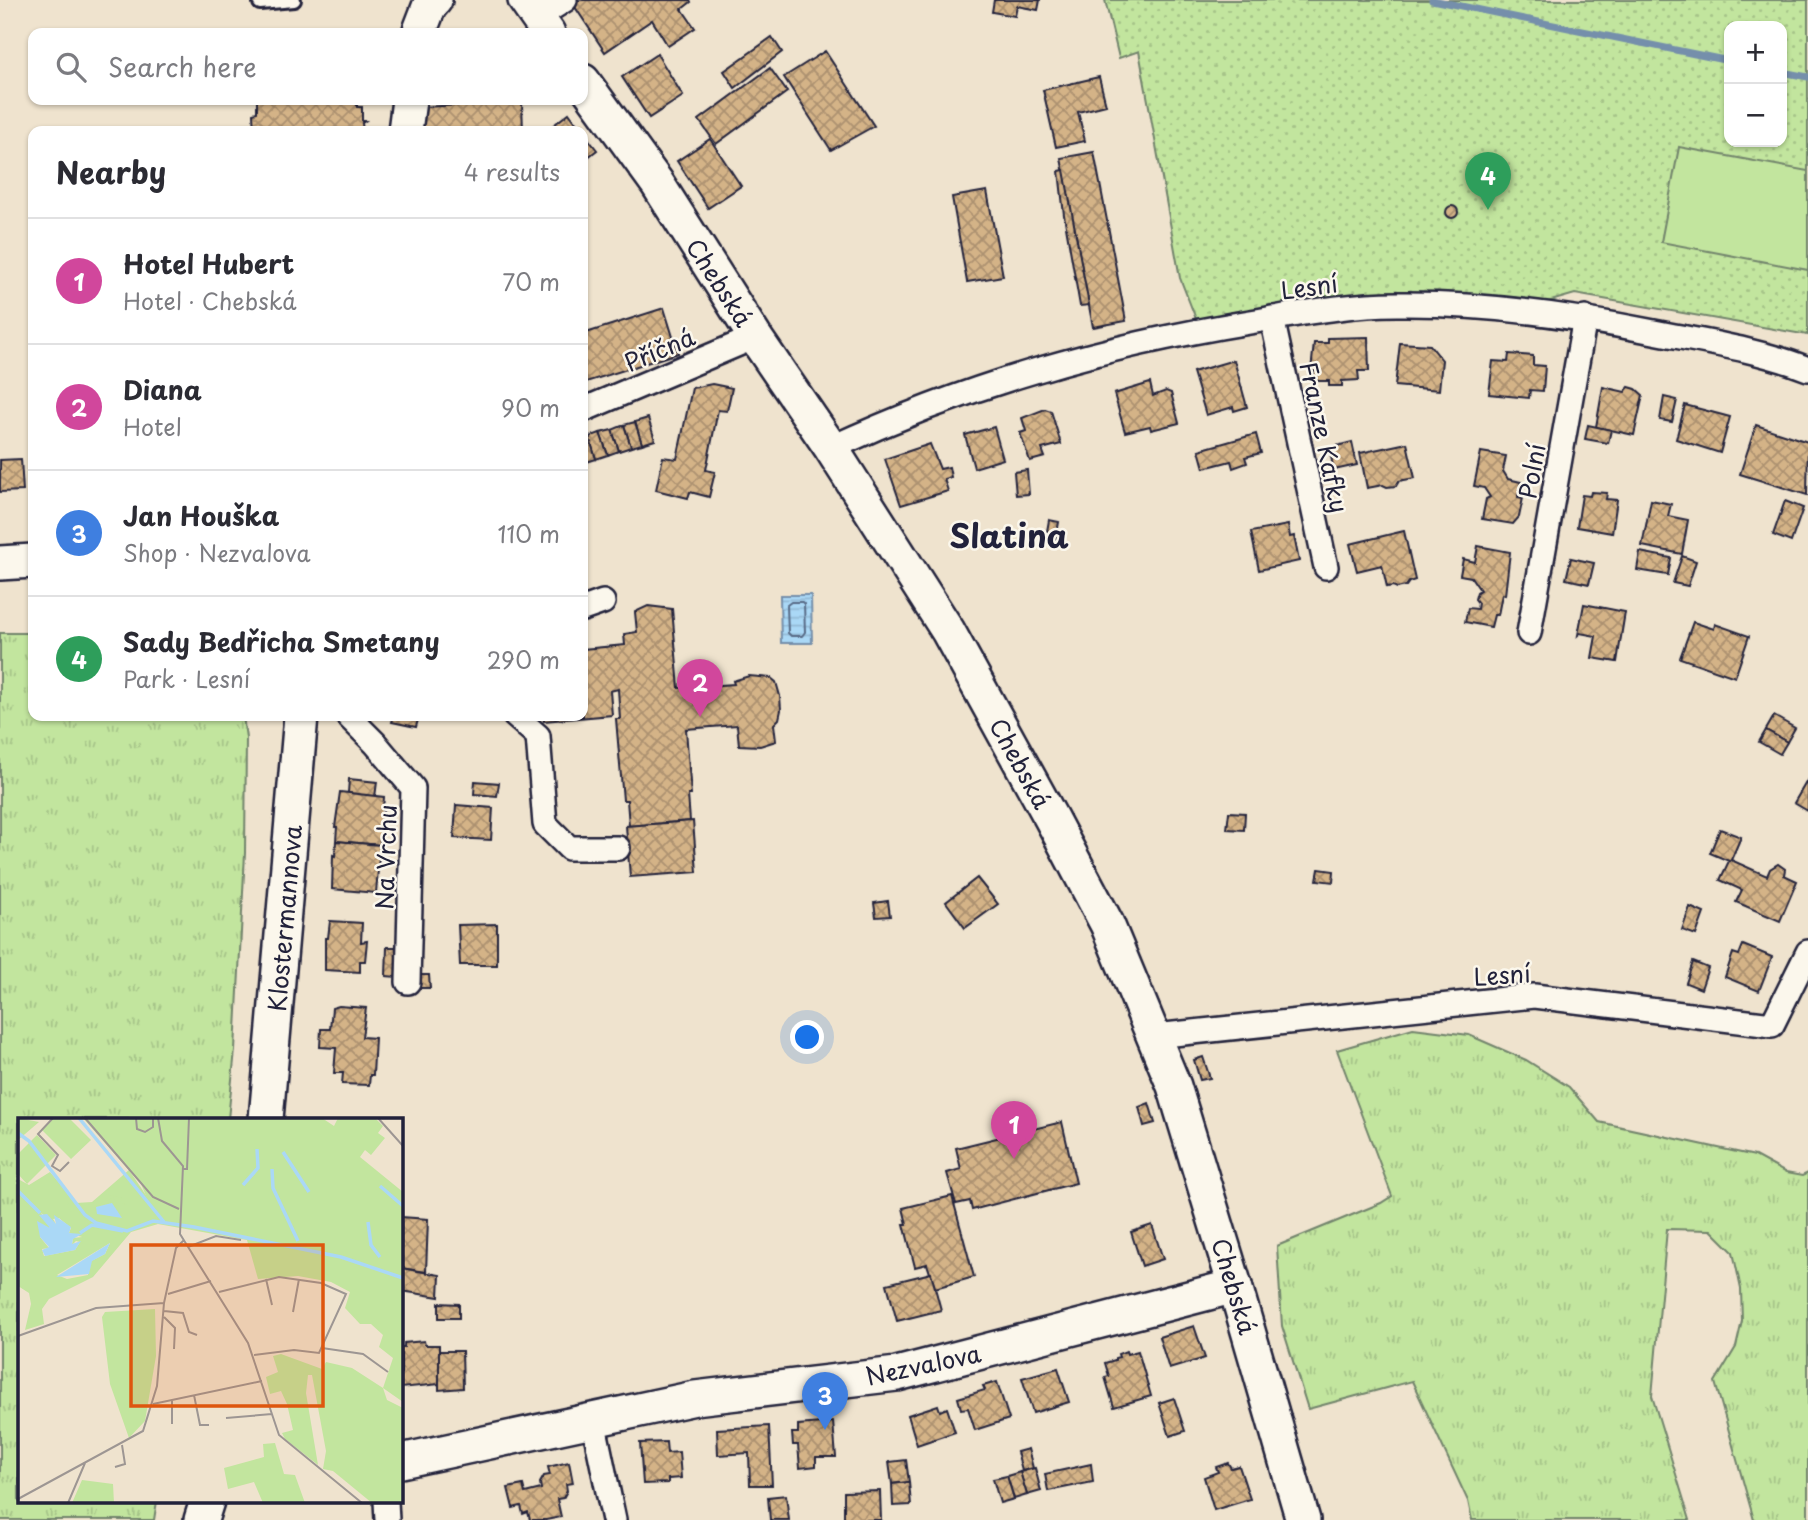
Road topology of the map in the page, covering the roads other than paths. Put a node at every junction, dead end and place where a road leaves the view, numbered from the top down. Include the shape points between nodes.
1 (294, 0) edge
2 (260, 3) dead end
3 (588, 88) edge
4 (408, 105) edge
5 (406, 126) edge
6 (1272, 318) junction
7 (1586, 318) junction
8 (755, 337) junction
9 (1808, 369) edge
10 (588, 408) edge
11 (831, 448) junction
12 (28, 561) edge
13 (0, 563) edge
14 (1326, 566) dead end
15 (1529, 633) dead end
16 (301, 721) edge
17 (353, 721) edge
18 (521, 721) edge
19 (618, 848) dead end
20 (1805, 966) edge
21 (408, 982) dead end
22 (1155, 1036) junction
23 (266, 1118) edge
24 (1235, 1286) junction
25 (593, 1420) junction
26 (402, 1461) edge
27 (386, 1502) edge
28 (387, 1520) edge
29 (614, 1520) edge
30 (1303, 1520) edge

1 - 2 lane
3 - 8 street, Chebská via 657,183
4 - 5 street
6 - 7 street, Lesní via 1396,304 1468,305
6 - 11 street, Lesní via 1081,357 898,417
6 - 14 street, Franze Kafky
7 - 9 street, Lesní via 1715,344
7 - 15 street, Polní
8 - 10 street, Příčná
8 - 11 street, Chebská
11 - 22 street, Chebská via 947,631 1051,818 1107,924
12 - 13 street
16 - 23 street, Klostermannova
17 - 21 street, Na Vrchu via 413,788
18 - 19 street via 538,736 545,824 569,848
20 - 22 street, Lesní via 1772,1025 1534,996
22 - 24 street, Chebská
24 - 25 street, Nezvalova via 897,1374 695,1398
24 - 30 street, Chebská
25 - 26 street, Nezvalova
25 - 29 street
27 - 28 street

